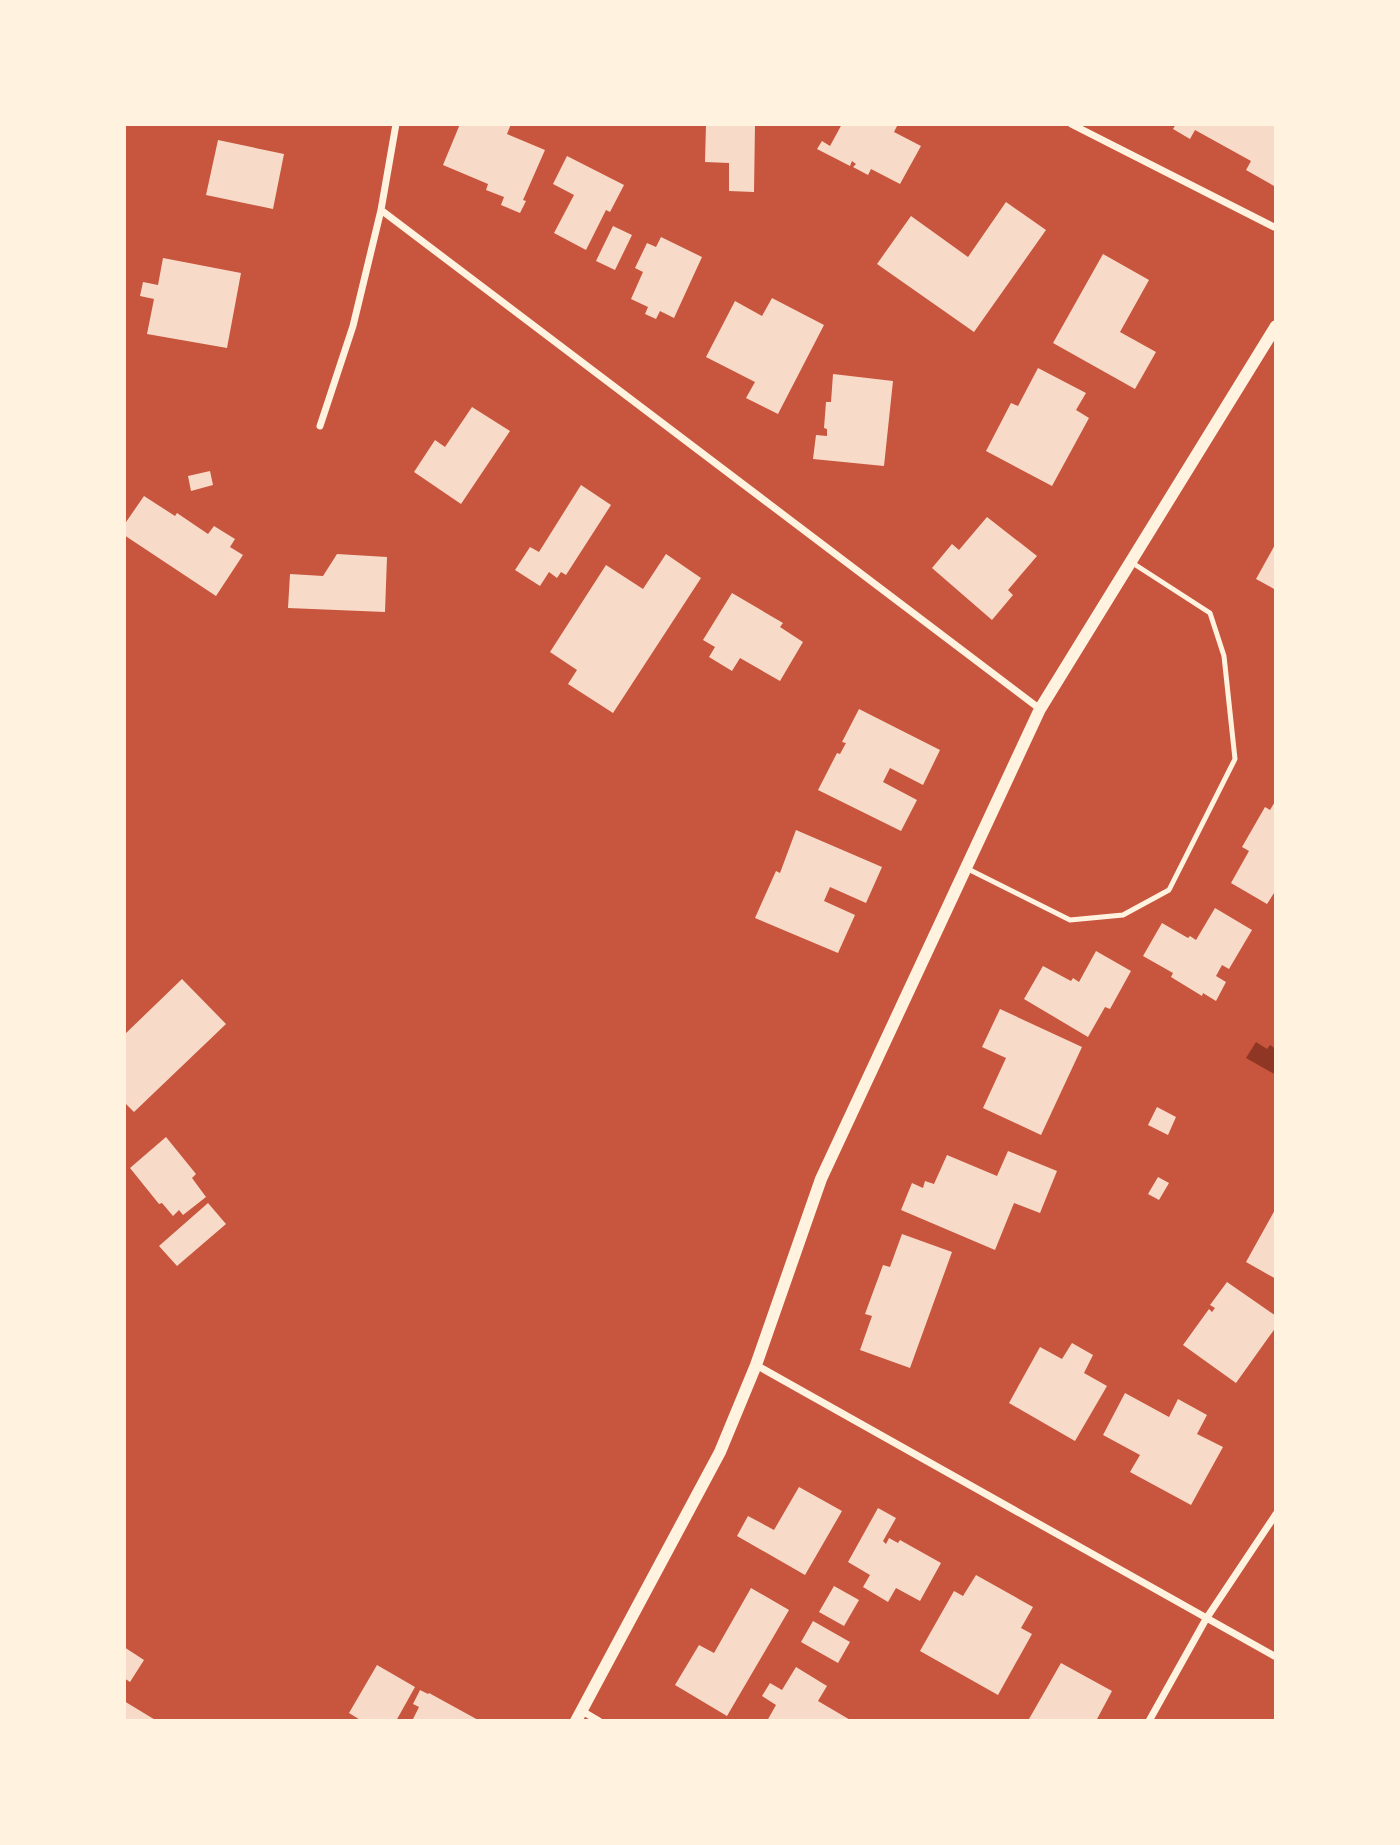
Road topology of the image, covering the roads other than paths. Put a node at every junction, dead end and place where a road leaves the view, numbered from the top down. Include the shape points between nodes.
1 (396, 124) edge
2 (1071, 124) edge
3 (381, 210) junction
4 (1276, 228) edge
5 (1276, 326) edge
6 (320, 426) dead end
7 (1131, 562) junction
8 (1040, 709) junction
9 (966, 868) junction
10 (756, 1365) junction
11 (1276, 1514) edge
12 (1206, 1619) junction
13 (1276, 1657) edge
14 (579, 1716) edge
15 (599, 1721) edge
16 (1149, 1721) edge

1 - 3 street
2 - 4 street
3 - 6 street via 353,326
3 - 8 street
5 - 7 street
7 - 8 street
7 - 9 lane via 1210,612 1224,656 1235,759 1169,890 1124,915 1070,920
8 - 9 street
9 - 10 street via 821,1179
10 - 12 street
10 - 14 street via 720,1452
11 - 12 street
12 - 13 street
12 - 16 street
14 - 15 street

